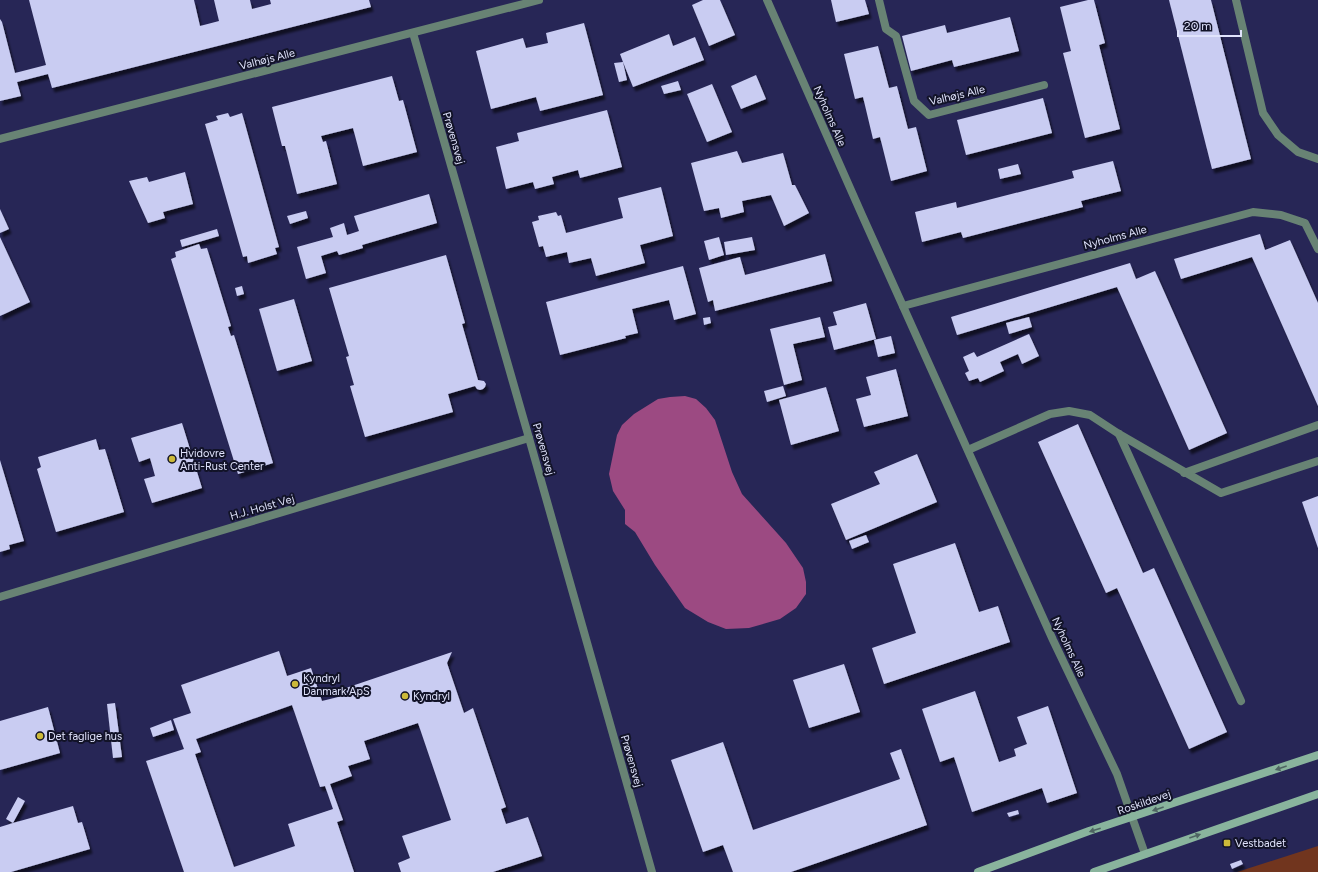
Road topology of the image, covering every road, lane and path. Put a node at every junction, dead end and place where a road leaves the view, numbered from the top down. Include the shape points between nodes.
1 (539, 0) edge
2 (767, 0) edge
3 (879, 0) edge
4 (1236, 0) edge
5 (413, 32) junction
6 (1044, 85) dead end
7 (0, 139) edge
8 (1318, 159) edge
9 (1318, 249) edge
10 (903, 306) junction
11 (1318, 425) edge
12 (1119, 434) junction
13 (529, 438) junction
14 (968, 450) junction
15 (1318, 461) edge
16 (1184, 473) junction
17 (0, 597) edge
18 (1241, 702) dead end
19 (1318, 755) edge
20 (1318, 794) edge
21 (1132, 818) junction
22 (1145, 854) junction
23 (652, 872) edge
24 (978, 872) edge
25 (1094, 872) edge

1 - 5 street, Valhøjs Alle
2 - 10 street, Nyholms Alle
3 - 6 street, Valhøjs Alle via 886,29 896,36 914,101 928,115
4 - 8 street via 1263,112 1278,136 1298,152
5 - 7 street, Valhøjs Alle
5 - 13 street, Prøvensvej
9 - 10 street, Nyholms Alle via 1305,223 1281,215 1253,212
10 - 14 street, Nyholms Alle
11 - 16 street
12 - 14 street via 1090,415 1069,411 1050,414
12 - 16 street
12 - 18 street
13 - 17 street, H.J. Holst Vej
13 - 23 street, Prøvensvej
14 - 21 street, Nyholms Alle via 1053,640 1114,768
15 - 16 street via 1222,493
19 -> 21 main road, Roskildevej
22 -> 20 main road
21 - 22 street, Nyholms Alle
21 -> 24 main road, Roskildevej
22 - 25 main road

